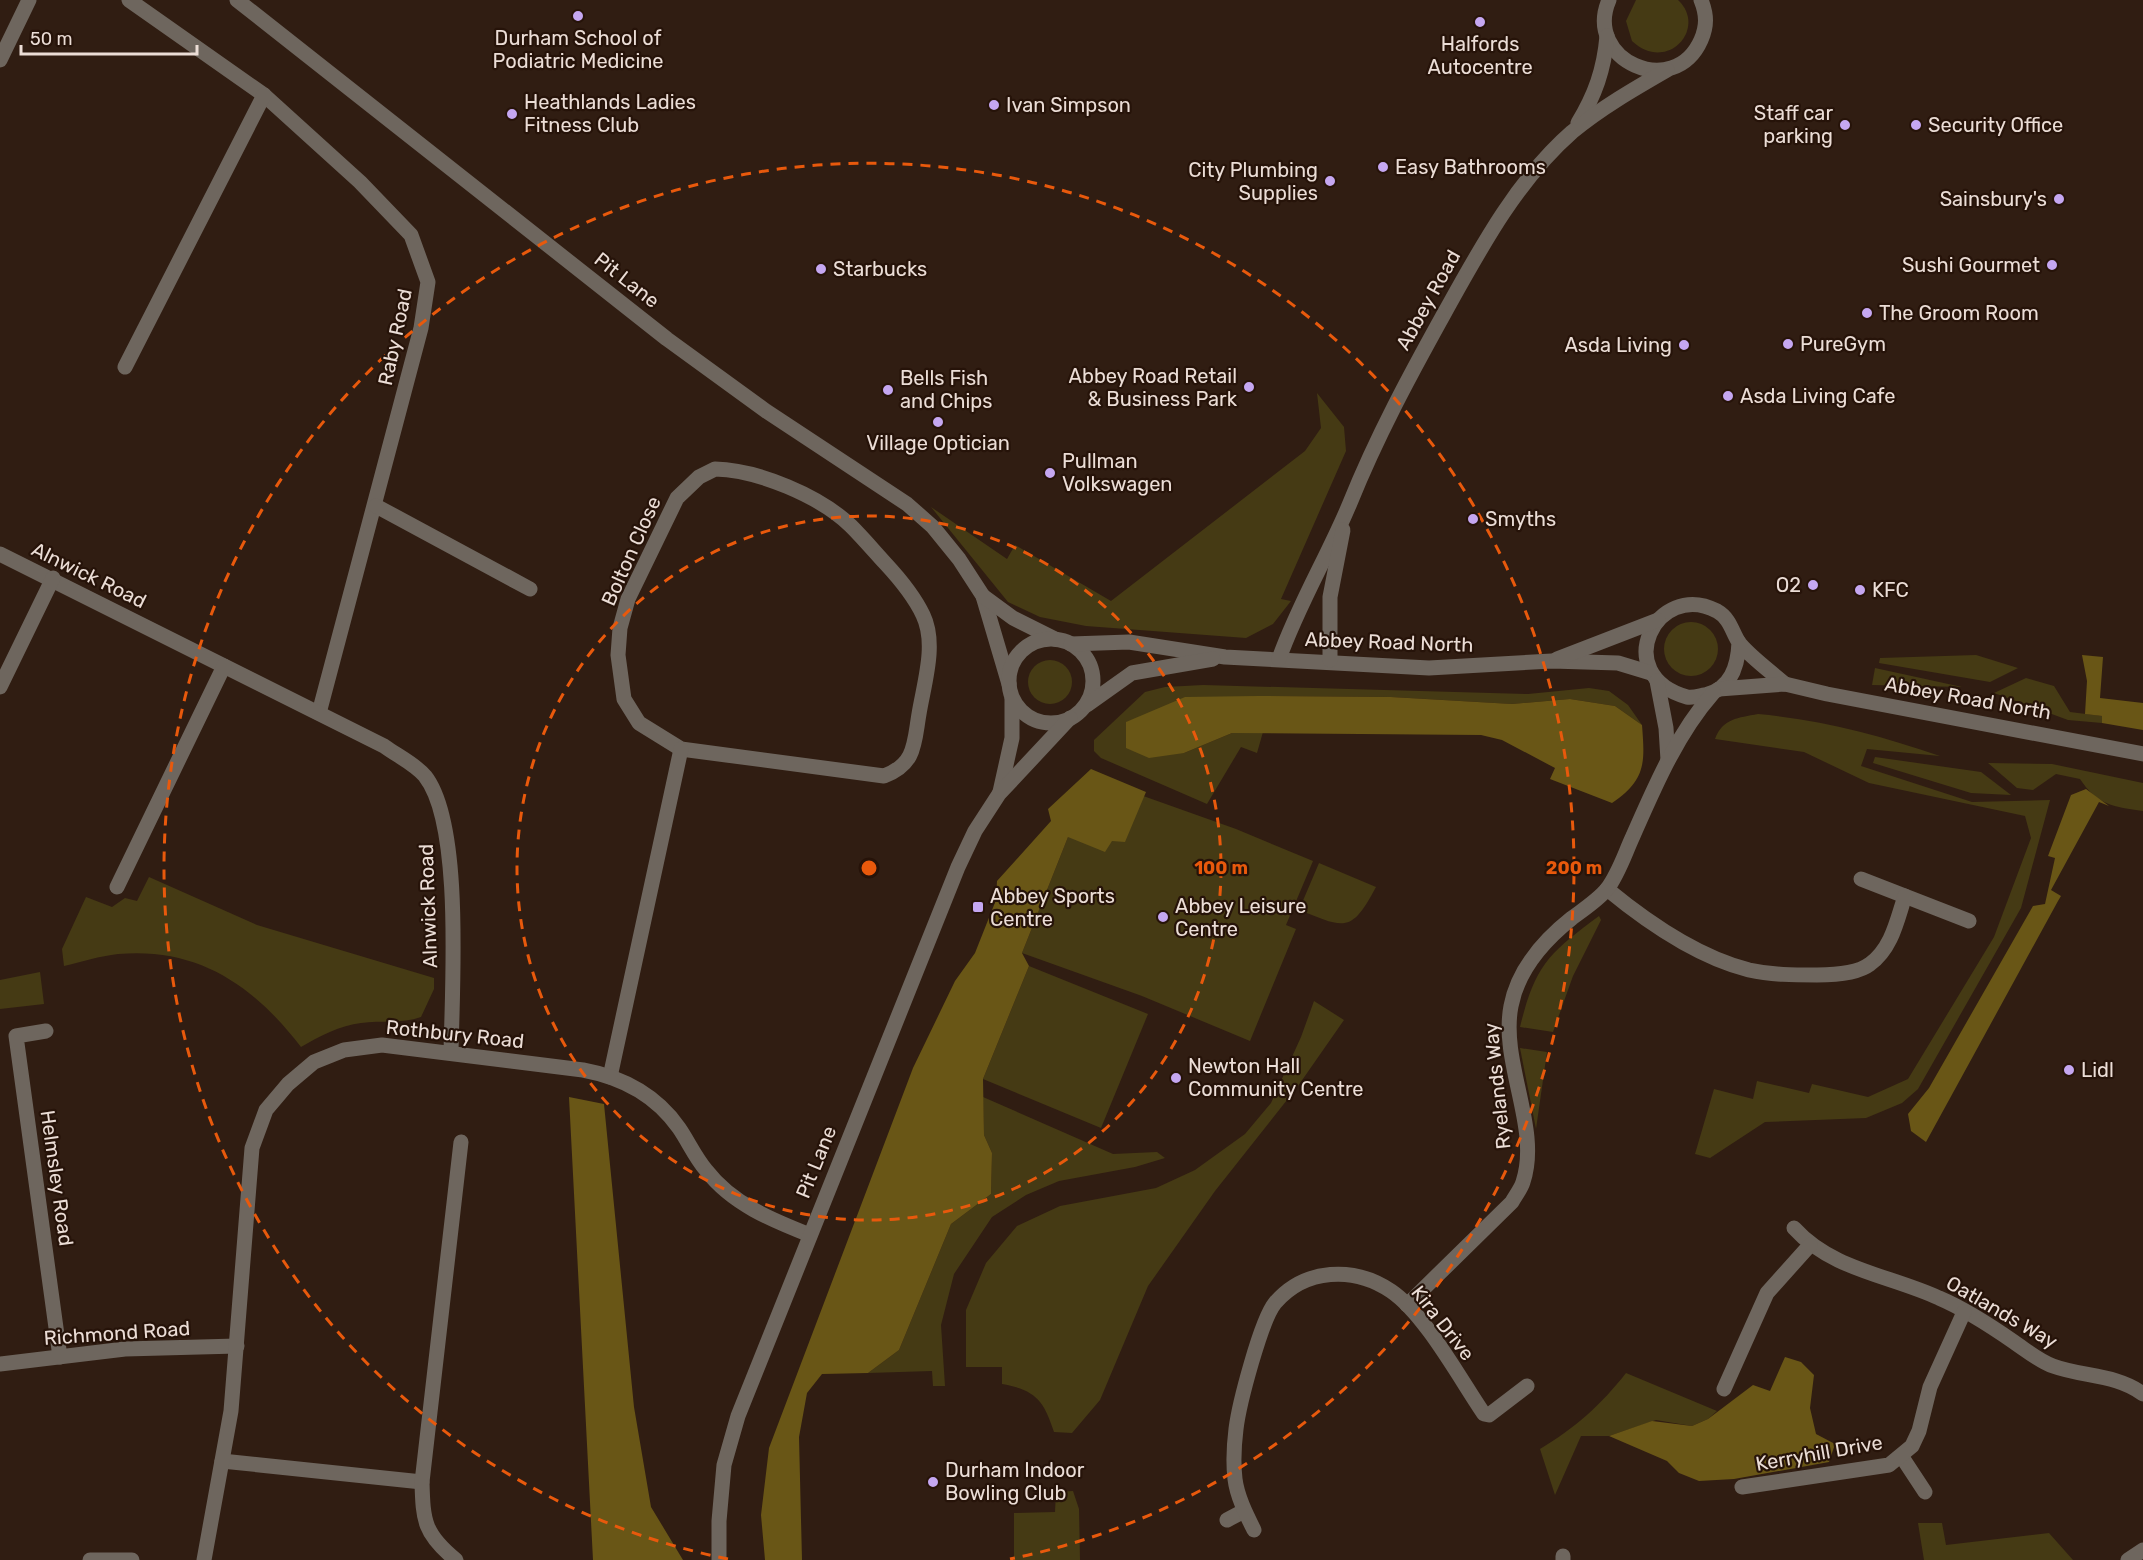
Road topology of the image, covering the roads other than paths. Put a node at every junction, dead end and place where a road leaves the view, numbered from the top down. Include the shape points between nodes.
1 (29, 0) edge
2 (129, 0) edge
3 (237, 0) edge
4 (1609, 0) edge
5 (1701, 0) edge
6 (1607, 36) junction
7 (0, 60) edge
8 (1667, 70) junction
9 (264, 95) junction
10 (1571, 133) junction
11 (125, 367) dead end
12 (1349, 504) junction
13 (376, 506) junction
14 (0, 554) edge
15 (53, 578) junction
16 (530, 589) dead end
17 (983, 596) junction
18 (1658, 620) junction
19 (1056, 639) junction
20 (1739, 642) junction
21 (1071, 644) junction
22 (1225, 657) junction
23 (1278, 659) junction
24 (1330, 660) junction
25 (1552, 661) junction
26 (224, 666) junction
27 (1654, 677) junction
28 (1785, 684) junction
29 (0, 687) edge
30 (1011, 691) junction
31 (1716, 691) junction
32 (320, 712) junction
33 (1076, 713) junction
34 (681, 749) junction
35 (2143, 754) edge
36 (1668, 760) junction
37 (999, 794) junction
38 (1861, 879) dead end
39 (117, 886) dead end
40 (1607, 889) junction
41 (1905, 896) junction
42 (1969, 921) dead end
43 (46, 1031) dead end
44 (451, 1053) junction
45 (610, 1077) junction
46 (461, 1142) dead end
47 (1794, 1228) dead end
48 (810, 1235) junction
49 (1810, 1245) junction
50 (1407, 1305) junction
51 (1964, 1312) junction
52 (237, 1346) junction
53 (60, 1357) junction
54 (0, 1364) edge
55 (1527, 1386) dead end
56 (1724, 1389) dead end
57 (2143, 1394) edge
58 (1902, 1457) junction
59 (222, 1461) junction
60 (422, 1482) junction
61 (1742, 1487) dead end
62 (1925, 1492) dead end
63 (1244, 1511) junction
64 (1227, 1520) dead end
65 (1254, 1530) dead end
66 (2143, 1550) edge
67 (90, 1560) edge
68 (132, 1560) edge
69 (204, 1560) edge
70 (456, 1560) edge
71 (719, 1560) edge
72 (2128, 1560) edge

1 - 7 street
2 - 9 street, Raby Road
3 - 17 street, Pit Lane via 667,339 766,411 907,504 933,527
4 - 6 street, Abbey Road
5 - 8 street, Abbey Road via 1706,30 1697,50
6 - 8 street via 1630,64 1652,71
6 - 10 street, Abbey Road via 1598,86
8 - 10 street, Abbey Road via 1609,104
9 - 11 street
9 - 13 street, Raby Road via 360,182 411,235 428,282 421,328
10 - 12 street, Abbey Road via 1538,168 1487,236 1389,411
12 - 23 street, Abbey Road
12 - 24 street, Abbey Road via 1332,582
13 - 16 street
13 - 32 street, Raby Road
14 - 15 street, Alnwick Road
15 - 26 street, Alnwick Road
15 - 29 street
17 - 19 street, Pit Lane via 1013,618
17 - 30 street, Pit Lane
18 - 20 street via 1683,605 1705,606 1720,613 1733,627
18 - 25 street, Abbey Road North
18 - 27 street via 1647,643 1646,657
19 - 21 street
19 - 30 street via 1032,643 1022,651 1015,660
20 - 28 street, Abbey Road North
20 - 31 street via 1738,663 1731,678
21 - 22 street via 1128,642
21 - 33 street via 1081,652 1092,674 1093,686
22 - 23 street, Abbey Road North
22 - 33 street via 1132,673
23 - 24 street, Abbey Road North
24 - 25 street, Abbey Road North via 1429,668
25 - 27 street, Abbey Road North via 1618,663
26 - 32 street, Alnwick Road
26 - 39 street
27 - 31 street via 1669,692 1692,698
27 - 36 street, Ryelands Way via 1666,728
28 - 31 street, Abbey Road North
28 - 35 street, Abbey Road North
30 - 33 street via 1021,710 1032,718 1058,722
30 - 37 street via 1012,738
31 - 36 street, Ryelands Way via 1687,727
32 - 44 street, Alnwick Road via 384,746 424,776 440,806 450,850
33 - 37 street
34 - 34 street, Bolton Close via 884,776 899,770 913,753 929,647 924,616 899,579 850,525 822,504 770,480 734,469 715,469 699,477 677,498 628,599 620,628 618,655 624,699 639,723
34 - 45 street
36 - 40 street, Ryelands Way
37 - 48 street, Pit Lane via 958,867
38 - 41 street
40 - 41 street via 1648,921 1708,954 1748,969 1783,975 1827,975 1869,965 1886,949
40 - 50 street, Ryelands Way via 1535,953 1511,1004 1508,1029 1526,1149 1523,1183 1512,1202
41 - 42 street
43 - 53 street, Helmsley Road via 16,1036
44 - 45 street, Rothbury Road
44 - 52 street, Rothbury Road via 382,1045 344,1050 314,1062 266,1110 252,1148
45 - 48 street, Rothbury Road via 635,1088 666,1112 706,1171 736,1200
46 - 60 street
47 - 49 street, Oatlands Way
48 - 71 street, Pit Lane via 738,1416 724,1465
49 - 51 street, Oatlands Way via 1841,1263 1940,1298
49 - 56 street via 1767,1293
50 - 55 street, Kira Drive via 1484,1414 1489,1415
50 - 63 street, Kira Drive via 1368,1278 1327,1273 1289,1290 1274,1304 1265,1321 1236,1425 1235,1482
51 - 57 street, Oatlands Way via 2050,1365 2108,1378
51 - 58 street, Kerryhill Drive via 1930,1387 1919,1431
52 - 53 street, Richmond Road via 125,1349
52 - 59 street, Rothbury Road
53 - 54 street, Richmond Road
58 - 61 street, Kerryhill Drive via 1889,1465
58 - 62 street, Kerryhill Drive
59 - 60 street
59 - 69 street, Rothbury Road
60 - 70 street via 423,1519 438,1546
63 - 64 street
63 - 65 street, Kira Drive
66 - 72 street
67 - 68 street

